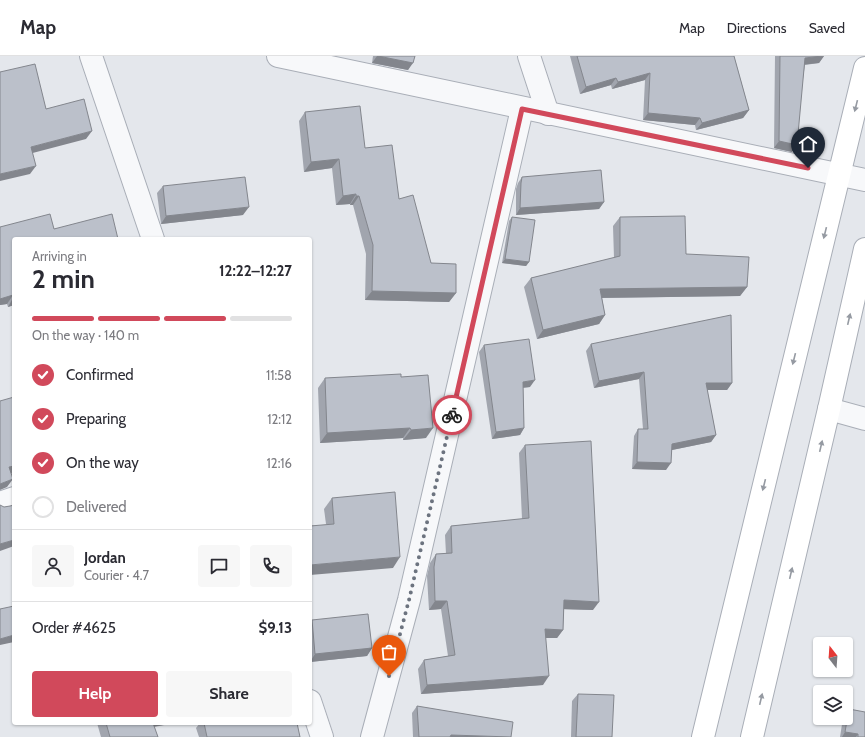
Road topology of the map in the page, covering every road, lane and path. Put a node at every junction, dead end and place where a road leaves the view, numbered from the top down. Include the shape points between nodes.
1 (91, 56) edge
2 (278, 56) edge
3 (529, 56) edge
4 (865, 68) edge
5 (522, 109) junction
6 (548, 114) junction
7 (839, 175) junction
8 (865, 180) edge
9 (152, 237) edge
10 (865, 249) edge
11 (830, 409) junction
12 (865, 420) edge
13 (12, 499) edge
14 (0, 503) edge
15 (312, 707) edge
16 (322, 737) edge
17 (372, 737) edge
18 (703, 737) edge
19 (752, 737) edge

1 - 9 street
2 - 5 street
3 - 6 street
4 -> 7 main road
5 - 6 street
5 - 17 street via 409,600
6 - 7 street
7 - 8 street
7 -> 18 main road
11 -> 10 main road
11 - 12 street
19 -> 11 main road
13 - 14 street
15 - 16 street

